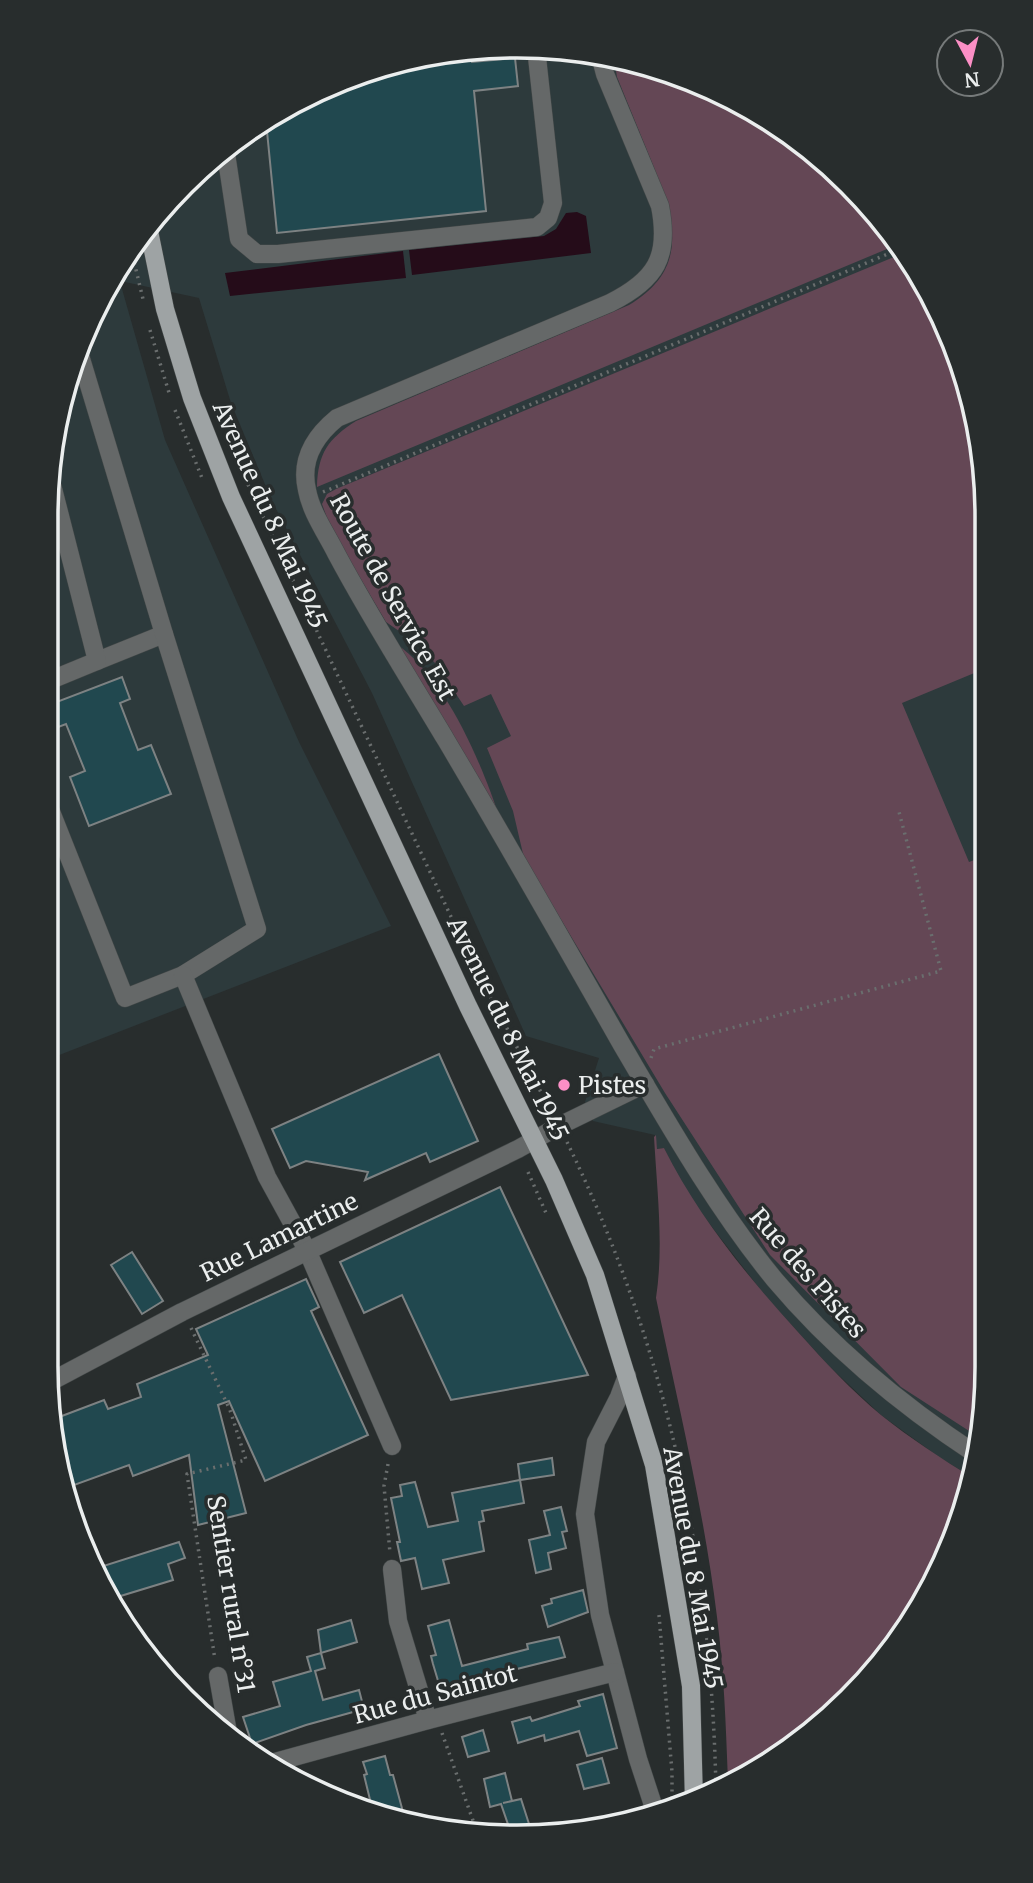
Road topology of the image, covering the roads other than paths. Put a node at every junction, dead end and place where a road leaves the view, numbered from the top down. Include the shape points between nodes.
1 (541, 59) edge
2 (603, 66) edge
3 (227, 161) edge
4 (151, 240) edge
5 (83, 366) edge
6 (58, 510) edge
7 (164, 634) junction
8 (97, 661) junction
9 (58, 677) edge
10 (58, 829) edge
11 (183, 975) junction
12 (645, 1084) junction
13 (535, 1140) junction
14 (307, 1250) junction
15 (58, 1377) edge
16 (627, 1377) junction
17 (392, 1446) road end
18 (967, 1449) edge
19 (392, 1569) road end
20 (615, 1672) junction
21 (218, 1676) road end
22 (432, 1719) junction
23 (226, 1721) edge
24 (281, 1760) edge
25 (697, 1788) edge
26 (653, 1804) edge

1 - 3 street via 554,203 548,218 537,227 257,254 239,239
2 - 12 street, Route de Service Est via 660,206 663,247 651,274 638,288 610,303 337,418 313,443 305,468 316,516 354,587
4 - 13 main road, Avenue du 8 Mai 1945 via 165,309 192,398 231,497
5 - 7 street
6 - 8 street
7 - 8 street
7 - 11 street via 257,929
8 - 9 street
10 - 11 street via 125,998
11 - 14 street via 267,1177
12 - 13 street, Rue Lamartine
12 - 18 street, Rue des Pistes via 721,1208 774,1278 878,1384
13 - 14 street, Rue Lamartine
13 - 16 main road, Avenue du 8 Mai 1945 via 595,1275
14 - 15 street, Rue Lamartine
14 - 17 street
16 - 20 street via 596,1442 585,1514 600,1615
16 - 25 main road, Avenue du 8 Mai 1945 via 654,1465 678,1600 691,1686
19 - 22 street via 398,1621
20 - 22 street, Rue du Saintot
20 - 26 street
21 - 23 street, Sentier rural n°31
22 - 24 street, Rue du Saintot

